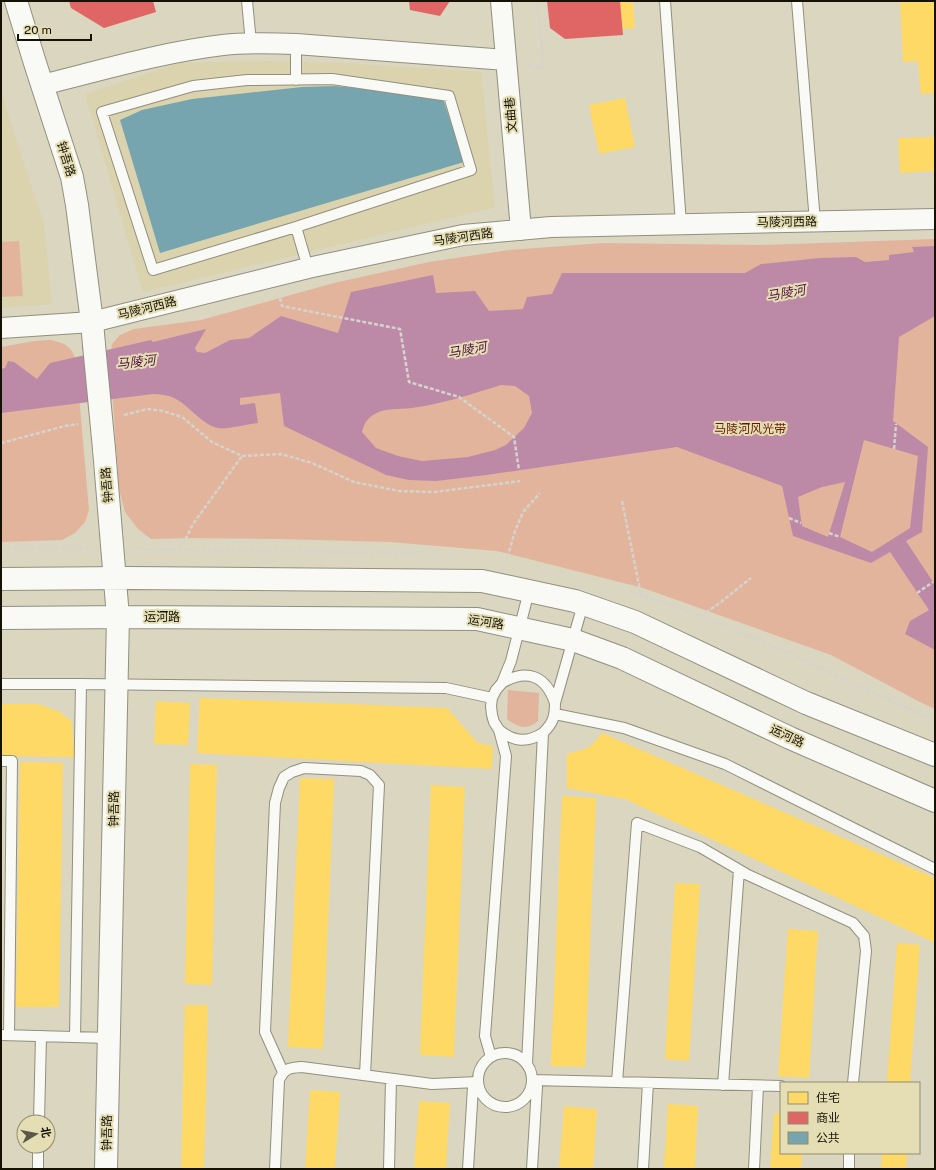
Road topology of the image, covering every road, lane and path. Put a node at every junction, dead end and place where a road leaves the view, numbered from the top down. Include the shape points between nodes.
1 (16, 1) edge
2 (247, 1) edge
3 (501, 1) edge
4 (537, 1) edge
5 (665, 1) edge
6 (797, 1) edge
7 (251, 43) junction
8 (296, 44) junction
9 (506, 60) junction
10 (296, 80) junction
11 (42, 85) junction
12 (935, 219) edge
13 (815, 222) junction
14 (681, 224) junction
15 (296, 227) junction
16 (521, 230) junction
17 (308, 268) junction
18 (274, 276) junction
19 (92, 322) junction
20 (1, 328) edge
21 (101, 420) junction
22 (896, 424) dead end
23 (1, 443) edge
24 (894, 449) dead end
25 (242, 456) junction
26 (519, 470) dead end
27 (520, 482) dead end
28 (540, 493) dead end
29 (622, 501) dead end
30 (789, 518) dead end
31 (801, 522) dead end
32 (829, 533) dead end
33 (840, 537) dead end
34 (180, 550) dead end
35 (506, 563) dead end
36 (751, 578) dead end
37 (1, 579) edge
38 (116, 579) junction
39 (933, 582) dead end
40 (529, 591) junction
41 (917, 593) dead end
42 (641, 595) dead end
43 (583, 604) junction
44 (702, 616) dead end
45 (118, 617) junction
46 (1, 618) edge
47 (519, 628) junction
48 (573, 640) junction
49 (502, 683) junction
50 (1, 684) edge
51 (81, 684) junction
52 (117, 685) junction
53 (492, 698) junction
54 (555, 703) junction
55 (555, 714) junction
56 (499, 730) junction
57 (543, 733) junction
58 (935, 755) edge
59 (1, 761) edge
60 (935, 801) edge
61 (935, 869) edge
62 (739, 870) junction
63 (5, 1035) edge
64 (41, 1036) junction
65 (75, 1037) junction
66 (109, 1038) junction
67 (491, 1056) junction
68 (527, 1064) junction
69 (283, 1072) junction
70 (364, 1075) junction
71 (391, 1079) junction
72 (532, 1080) junction
73 (478, 1082) junction
74 (617, 1082) junction
75 (853, 1082) edge
76 (648, 1083) junction
77 (723, 1085) junction
78 (758, 1086) junction
79 (780, 1086) edge
80 (39, 1114) edge
81 (38, 1154) edge
82 (849, 1154) edge
83 (38, 1169) edge
84 (106, 1169) edge
85 (275, 1169) edge
86 (389, 1169) edge
87 (468, 1169) edge
88 (532, 1169) edge
89 (643, 1169) edge
90 (754, 1169) edge
91 (849, 1169) edge

1 - 11 street, 钟吾路
2 - 7 lane
3 - 9 street, 文曲巷
4 - 9 path via 544,68
5 - 14 lane
6 - 13 lane
7 - 8 street
7 - 11 street via 163,55
8 - 9 street
8 - 10 lane
9 - 16 street, 文曲巷
10 - 15 lane via 332,79 449,96 471,170
10 - 15 lane via 247,80 193,86 102,112 153,270
11 - 19 street, 钟吾路 via 72,177
12 - 13 street, 马陵河西路
13 - 14 street, 马陵河西路
14 - 16 street, 马陵河西路
15 - 17 lane
16 - 17 street, 马陵河西路 via 462,235
17 - 18 street, 马陵河西路
18 - 19 street, 马陵河西路
18 - 26 path via 282,306 400,329 409,382 459,397 514,437
19 - 20 street, 马陵河西路
19 - 21 street, 钟吾路, bridge
21 - 23 path via 65,426
21 - 25 path via 147,409 163,411 182,417 212,442
21 - 38 street, 钟吾路, bridge
22 - 24 path
25 - 27 path via 281,454 312,463 354,482 399,491 434,492
25 - 34 path via 193,524
28 - 35 path via 523,512
29 - 42 path
30 - 31 path
32 - 33 path
36 - 44 path
37 - 38 street
38 - 40 street via 482,580
38 - 45 street, 钟吾路
39 - 41 path
40 - 43 street
40 - 47 lane
43 - 48 lane
43 - 58 street via 635,622 806,703
45 - 46 street, 运河路
45 - 47 street, 运河路 via 477,619
45 - 52 street, 钟吾路
47 - 48 street, 运河路
47 - 49 lane via 511,661
48 - 54 lane
48 - 60 street, 运河路 via 622,658 790,738
49 - 53 lane
49 - 54 lane via 520,676 538,679 552,693
50 - 51 lane
51 - 52 lane
51 - 65 lane
52 - 53 lane via 446,688
52 - 66 street, 钟吾路
53 - 56 lane via 492,715
54 - 55 lane
55 - 57 lane via 553,721
55 - 61 lane via 624,728 725,764
56 - 57 lane via 507,736 526,740
56 - 67 lane via 506,756 485,1036
57 - 68 lane
59 - 63 lane via 12,761
62 - 74 lane via 700,847 637,823
62 - 75 lane via 853,923 864,936 866,951
62 - 77 lane
63 - 64 lane
64 - 65 lane
64 - 80 lane
65 - 66 lane
66 - 84 street, 钟吾路
67 - 68 lane via 504,1052 513,1054
67 - 73 lane via 483,1064
68 - 72 lane
69 - 70 lane via 290,1068 302,1068
69 - 70 lane via 264,1032 275,802 284,778 304,768 361,771 370,775 379,785
69 - 85 lane via 279,1080
70 - 71 lane
71 - 73 lane via 432,1084
71 - 86 lane
72 - 73 lane via 525,1097 509,1106 492,1103 485,1097
72 - 74 lane
72 - 88 lane via 537,1087
73 - 87 lane via 473,1087
74 - 76 lane
76 - 77 lane
76 - 89 lane
77 - 78 lane
78 - 79 lane
78 - 90 lane
81 - 83 lane
82 - 91 lane

